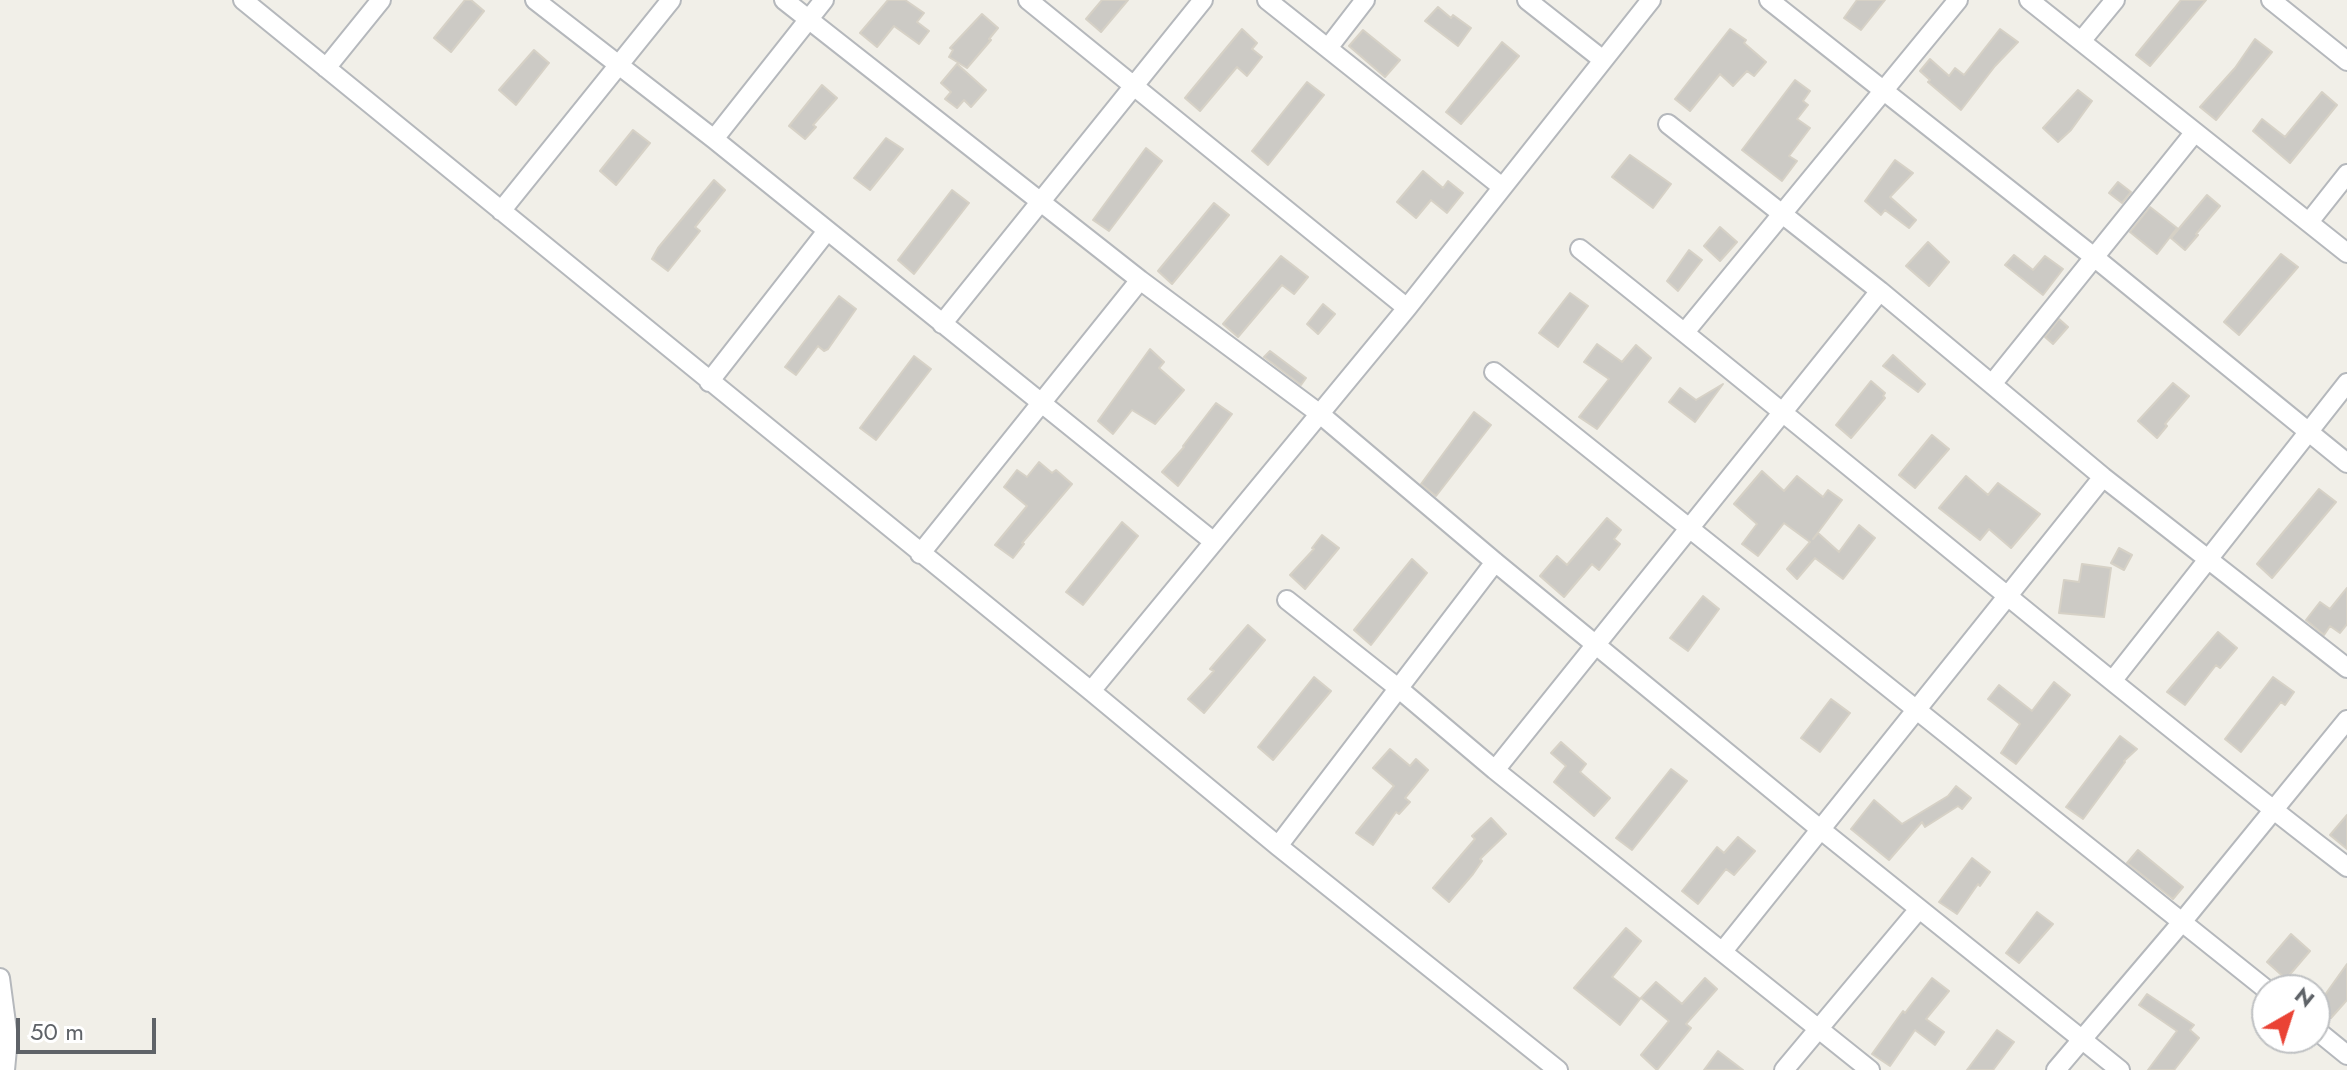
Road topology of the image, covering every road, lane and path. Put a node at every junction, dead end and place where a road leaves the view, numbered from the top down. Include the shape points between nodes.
1 (243, 0) edge
2 (381, 0) edge
3 (535, 0) edge
4 (671, 0) edge
5 (784, 0) edge
6 (824, 0) edge
7 (1028, 0) edge
8 (1203, 0) edge
9 (1267, 0) edge
10 (1365, 0) edge
11 (1527, 0) edge
12 (1651, 0) edge
13 (1769, 0) edge
14 (1958, 0) edge
15 (2029, 0) edge
16 (2115, 0) edge
17 (2271, 0) edge
18 (808, 20) junction
19 (2082, 40) junction
20 (1328, 48) junction
21 (1603, 60) junction
22 (2347, 61) edge
23 (618, 67) junction
24 (326, 68) junction
25 (1134, 87) junction
26 (1884, 90) junction
27 (1668, 124) dead end
28 (2195, 132) junction
29 (714, 139) junction
30 (2347, 174) edge
31 (1502, 187) junction
32 (1040, 202) junction
33 (501, 211) junction
34 (1782, 216) junction
35 (2309, 222) junction
36 (827, 231) junction
37 (1580, 249) dead end
38 (2347, 253) edge
39 (2094, 257) junction
40 (1140, 280) junction
41 (1880, 291) junction
42 (1407, 308) junction
43 (942, 324) junction
44 (1685, 332) junction
45 (1494, 372) dead end
46 (709, 382) junction
47 (2347, 383) edge
48 (1992, 384) junction
49 (1040, 403) junction
50 (1783, 410) junction
51 (1320, 414) junction
52 (2309, 431) junction
53 (2347, 463) edge
54 (2103, 477) junction
55 (1688, 527) junction
56 (1214, 542) junction
57 (920, 554) junction
58 (2208, 558) junction
59 (1495, 562) junction
60 (2007, 596) junction
61 (1287, 600) dead end
62 (1597, 644) junction
63 (2347, 668) edge
64 (2113, 680) junction
65 (1398, 688) junction
66 (1091, 691) junction
67 (1914, 710) junction
68 (2347, 720) edge
69 (1495, 770) junction
70 (2273, 810) junction
71 (1820, 829) junction
72 (1278, 846) junction
73 (2347, 867) edge
74 (1919, 909) junction
75 (2182, 922) junction
76 (1723, 951) junction
77 (2251, 977) edge
78 (0, 978) edge
79 (1817, 1029) junction
80 (2081, 1039) junction
81 (2331, 1042) edge
82 (2347, 1055) edge
83 (5, 1070) edge
84 (1558, 1070) edge
85 (1784, 1070) edge
86 (1870, 1070) edge
87 (2056, 1070) edge
88 (2120, 1070) edge

1 - 24 street
2 - 24 street
3 - 23 street
4 - 23 street
5 - 18 street
6 - 18 street
7 - 25 street
8 - 25 street
9 - 20 street
10 - 20 street
11 - 21 street
12 - 21 street
13 - 26 street
14 - 26 street
15 - 19 street
16 - 19 street
17 - 22 street
18 - 29 street
18 - 32 street
19 - 28 street
20 - 31 street
21 - 31 street
23 - 29 street
23 - 33 street
24 - 33 street
25 - 32 street
25 - 42 street
26 - 34 street
26 - 39 street
27 - 34 street
28 - 35 street
28 - 39 street
29 - 36 street
30 - 35 street
31 - 42 street
32 - 40 street
32 - 43 street
33 - 46 street
34 - 41 street
34 - 44 street
35 - 38 street
36 - 43 street
36 - 46 street
37 - 44 street
39 - 48 street
39 - 52 street
40 - 49 street
40 - 51 street
41 - 48 street
41 - 50 street
42 - 51 street
43 - 49 street
44 - 50 street
45 - 55 street
46 - 57 street
47 - 52 street
48 - 54 street
49 - 56 street
49 - 57 street
50 - 55 street
50 - 60 street
51 - 56 street
51 - 59 street
52 - 53 street
52 - 58 street
54 - 58 street
54 - 60 street
55 - 62 street
55 - 67 street
56 - 66 street
57 - 66 street
58 - 63 street
58 - 64 street
59 - 62 street
59 - 65 street
60 - 64 street
60 - 67 street
61 - 65 street
62 - 69 street
62 - 71 street
64 - 70 street
65 - 69 street
65 - 72 street
66 - 72 street
67 - 71 street
67 - 75 street
68 - 70 street
69 - 76 street
70 - 73 street
70 - 75 street
71 - 74 street
71 - 76 street
72 - 84 street
74 - 79 street
74 - 80 street
75 - 77 street
75 - 80 street
76 - 79 street
78 - 83 street via 8,1038
79 - 85 street
79 - 86 street
80 - 87 street
80 - 88 street
81 - 82 street

